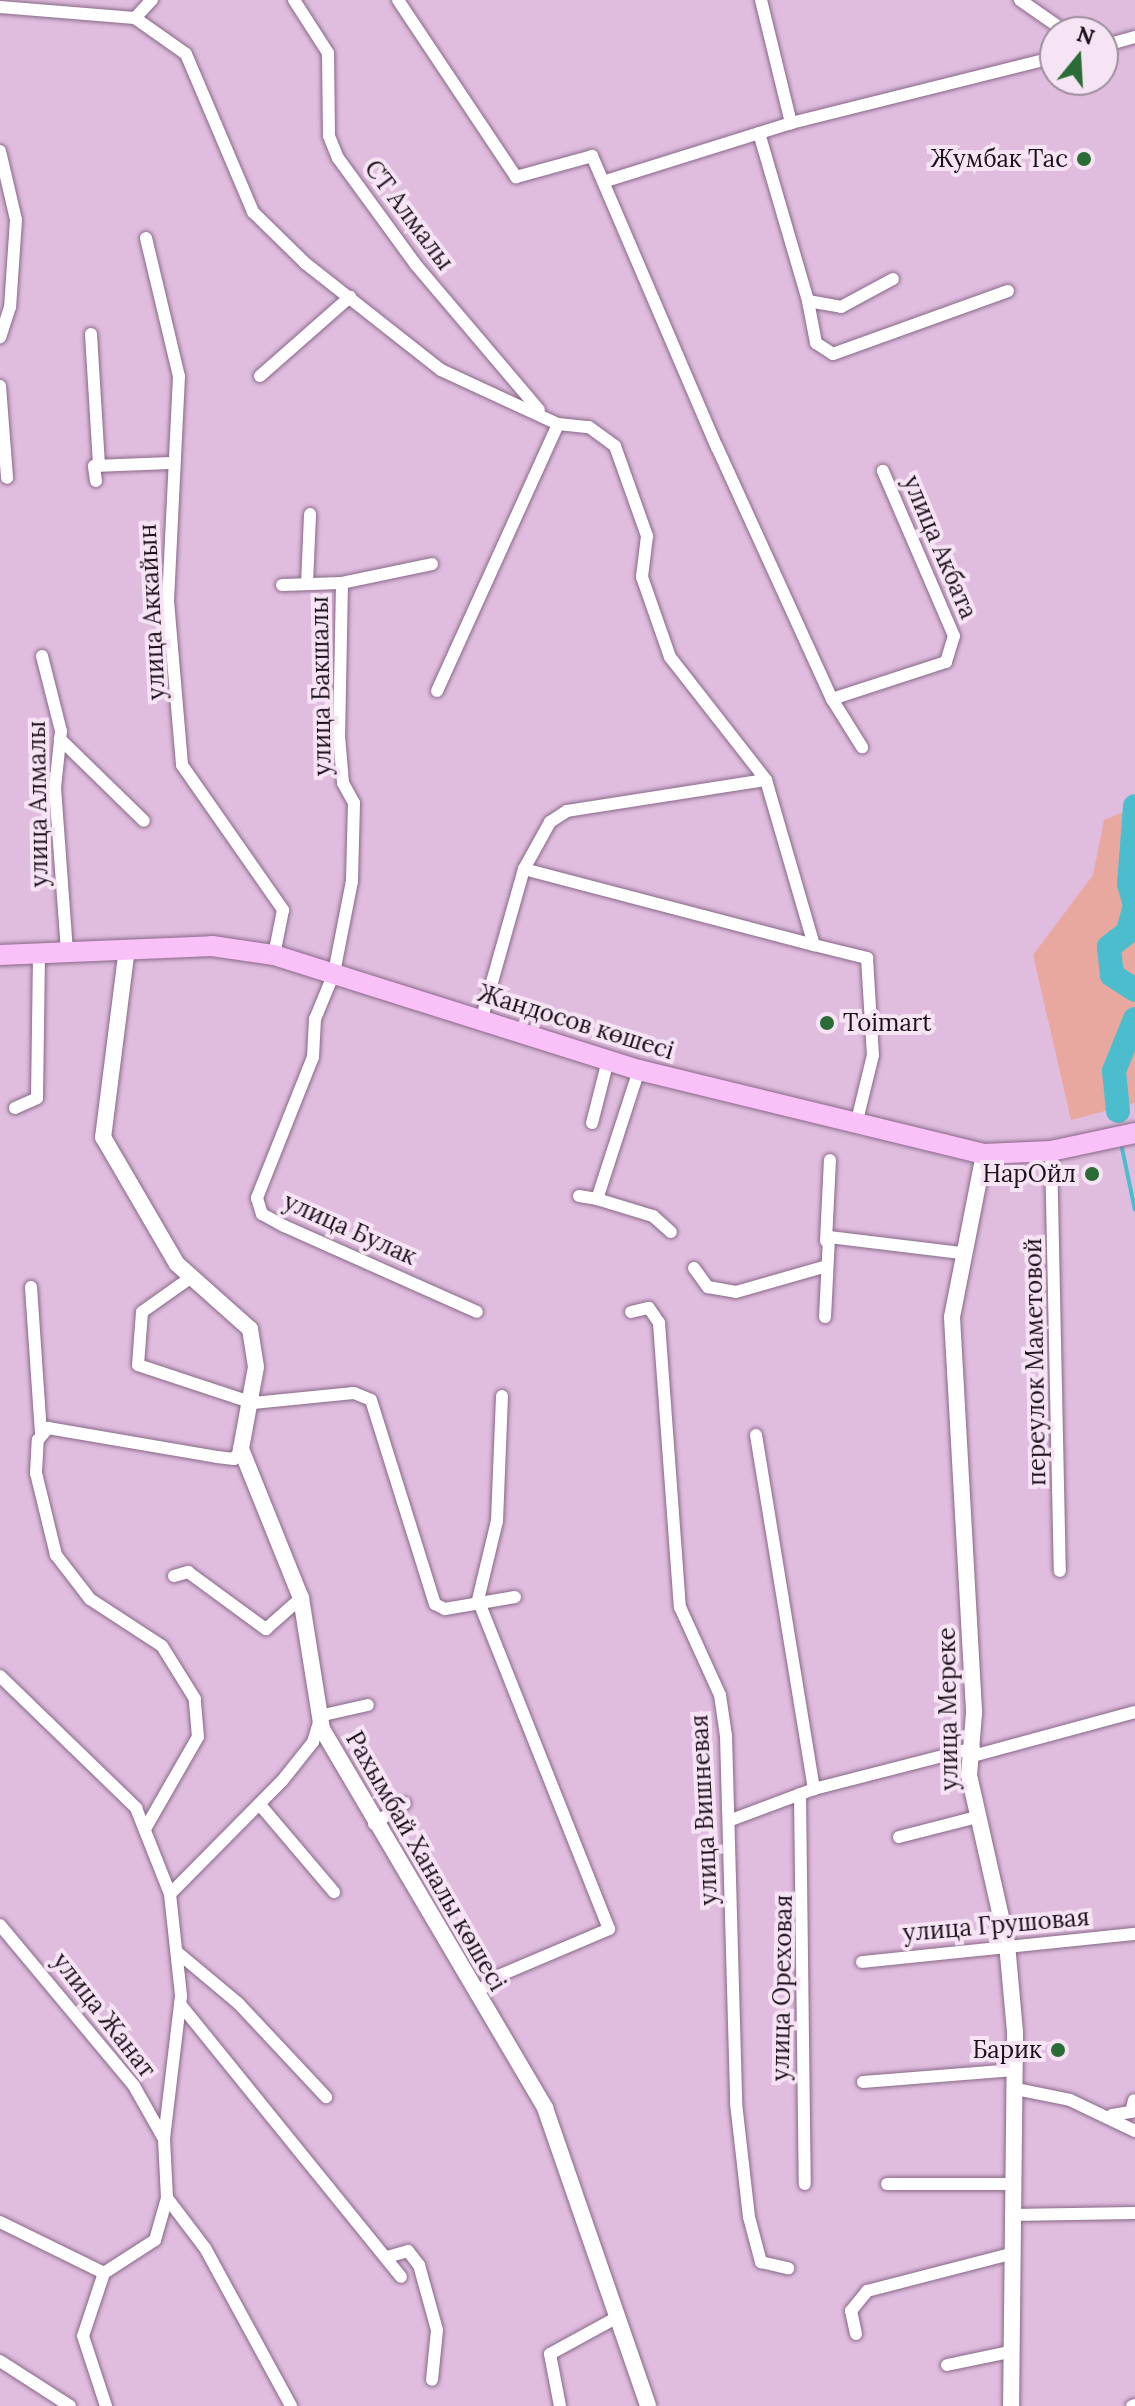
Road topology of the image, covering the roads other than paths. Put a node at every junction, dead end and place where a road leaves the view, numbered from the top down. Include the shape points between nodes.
1 (152, 0) edge
2 (294, 0) edge
3 (398, 0) edge
4 (761, 0) edge
5 (1020, 0) edge
6 (0, 7) edge
7 (1043, 16) edge
8 (135, 18) junction
9 (1039, 61) edge
10 (791, 123) junction
11 (759, 133) junction
12 (0, 151) edge
13 (606, 181) junction
14 (146, 238) dead end
15 (893, 279) dead end
16 (1008, 291) dead end
17 (350, 297) junction
18 (808, 301) junction
19 (91, 334) dead end
20 (0, 337) edge
21 (260, 376) dead end
22 (0, 386) edge
23 (558, 424) junction
24 (170, 463) junction
25 (99, 465) junction
26 (883, 471) dead end
27 (7, 478) dead end
28 (96, 481) dead end
29 (310, 514) dead end
30 (432, 564) dead end
31 (342, 583) junction
32 (307, 584) junction
33 (282, 585) dead end
34 (42, 656) dead end
35 (437, 691) dead end
36 (832, 699) junction
37 (60, 739) junction
38 (862, 747) dead end
39 (766, 780) junction
40 (144, 821) dead end
41 (524, 869) junction
42 (814, 945) junction
43 (127, 948) junction
44 (67, 953) junction
45 (39, 954) junction
46 (0, 955) edge
47 (274, 955) junction
48 (334, 973) junction
49 (481, 1021) junction
50 (608, 1060) junction
51 (639, 1070) junction
52 (15, 1108) dead end
53 (592, 1123) dead end
54 (856, 1125) junction
55 (1135, 1133) edge
56 (1051, 1151) junction
57 (984, 1154) junction
58 (830, 1160) dead end
59 (579, 1196) dead end
60 (597, 1199) junction
61 (671, 1232) dead end
62 (829, 1235) junction
63 (961, 1253) junction
64 (823, 1267) junction
65 (694, 1268) dead end
66 (190, 1278) junction
67 (31, 1287) dead end
68 (169, 1292) junction
69 (149, 1294) dead end
70 (477, 1312) dead end
71 (631, 1312) dead end
72 (825, 1317) dead end
73 (502, 1396) dead end
74 (253, 1403) junction
75 (44, 1426) junction
76 (756, 1435) dead end
77 (241, 1449) junction
78 (1060, 1571) dead end
79 (174, 1576) dead end
80 (515, 1597) dead end
81 (301, 1598) junction
82 (478, 1600) junction
83 (0, 1676) edge
84 (368, 1705) dead end
85 (1135, 1712) edge
86 (320, 1718) junction
87 (974, 1752) junction
88 (814, 1789) junction
89 (800, 1794) junction
90 (405, 1803) dead end
91 (261, 1806) junction
92 (977, 1817) junction
93 (731, 1820) junction
94 (374, 1824) junction
95 (145, 1829) junction
96 (899, 1837) dead end
97 (334, 1892) dead end
98 (170, 1894) junction
99 (0, 1925) edge
100 (1135, 1934) edge
101 (1007, 1944) junction
102 (177, 1952) junction
103 (862, 1962) dead end
104 (476, 1994) junction
105 (180, 2004) junction
106 (1015, 2070) junction
107 (863, 2082) dead end
108 (1133, 2085) dead end
109 (1016, 2089) junction
110 (326, 2097) dead end
111 (1134, 2100) edge
112 (1103, 2113) junction
113 (1135, 2116) edge
114 (1135, 2131) edge
115 (164, 2139) junction
116 (805, 2184) dead end
117 (887, 2184) dead end
118 (1013, 2184) junction
119 (167, 2198) junction
120 (1135, 2213) edge
121 (1011, 2215) junction
122 (0, 2222) edge
123 (1010, 2254) junction
124 (387, 2257) junction
125 (788, 2268) dead end
126 (104, 2273) junction
127 (401, 2277) dead end
128 (616, 2318) junction
129 (856, 2334) dead end
130 (1009, 2352) junction
131 (0, 2361) edge
132 (947, 2365) dead end
133 (432, 2380) dead end
134 (70, 2406) edge
135 (106, 2406) edge
136 (291, 2406) edge
137 (560, 2406) edge
138 (648, 2406) edge
139 (1011, 2406) edge

1 - 8 street
2 - 23 street, СТ Алмалы via 328,53 329,136 338,158 416,265 529,402
3 - 13 street via 516,177 592,156
4 - 10 street
5 - 7 street
6 - 8 street
8 - 17 street via 186,54 253,212
9 - 10 street
10 - 11 street
11 - 13 street
11 - 18 street
12 - 20 street via 16,220 10,307
13 - 36 street
14 - 24 street, улица Аккайын via 179,376
15 - 18 street via 841,307
16 - 18 street via 833,354 816,343
17 - 21 street
17 - 23 street via 441,370
19 - 25 street
22 - 27 street
23 - 35 street
23 - 39 street via 589,427 615,446 647,536 642,577 670,657
24 - 25 street
24 - 47 street, улица Аккайын via 168,601 182,765 283,910
25 - 28 street
26 - 36 street, улица Акбата via 954,636 946,662
29 - 32 street
30 - 31 street, улица Бакшалы
31 - 32 street
31 - 48 street, улица Бакшалы via 339,736 343,783 354,803 352,881
32 - 33 street
34 - 37 street, улица Алмалы via 56,691
36 - 38 street
37 - 40 street
37 - 44 street, улица Алмалы via 55,788
39 - 41 street via 567,811 550,822
39 - 42 street
41 - 42 street
41 - 49 street
42 - 54 street via 867,958 873,1055
43 - 44 main road, Жандосов көшесі
43 - 47 main road, Жандосов көшесі via 212,946
43 - 66 street via 103,1137
44 - 45 main road, Жандосов көшесі
45 - 46 main road, Жандосов көшесі
45 - 52 street via 37,1098
47 - 48 main road, Жандосов көшесі
48 - 49 main road, Жандосов көшесі
48 - 70 street, улица Булак via 315,1019 305,1080 259,1189 262,1214
49 - 50 main road, Жандосов көшесі
50 - 51 main road, Жандосов көшесі
50 - 53 street
51 - 54 main road, Жандосов көшесі
51 - 60 street
54 - 57 main road, Жандосов көшесі
55 - 56 main road, Жандосов көшесі
56 - 57 main road, Жандосов көшесі
56 - 78 street, переулок Маметовой
57 - 63 street, улица Мереке
58 - 62 street
59 - 60 street
60 - 61 street via 653,1216
62 - 63 street
62 - 64 street
63 - 87 street, улица Мереке via 952,1317
64 - 65 street via 736,1292 708,1287
64 - 72 street
66 - 68 street
66 - 74 street via 250,1329
67 - 75 street
68 - 69 street
68 - 74 street via 142,1312 138,1365
71 - 93 street, улица Вишневая via 649,1308 659,1323 680,1607 720,1695
73 - 82 street via 497,1521
74 - 77 street
74 - 82 street via 354,1393 371,1400 435,1604 445,1609
75 - 77 street via 234,1459
75 - 95 street via 36,1473 56,1555 90,1599 162,1646 195,1699 198,1737
76 - 88 street
77 - 81 street, Рахымбай Ханалы көшесі
79 - 81 street via 188,1572 266,1629
80 - 82 street
81 - 86 street, Рахымбай Ханалы көшесі
82 - 104 street via 609,1929 496,1977
83 - 95 street via 119,1787
84 - 86 street
85 - 87 street
86 - 91 street via 313,1742
86 - 94 street, Рахымбай Ханалы көшесі
87 - 88 street
87 - 92 street, улица Мереке
88 - 89 street
89 - 93 street
89 - 116 street, улица Ореховая
90 - 94 street
91 - 97 street
91 - 98 street
92 - 96 street
92 - 101 street, улица Мереке
93 - 125 street, улица Вишневая via 736,2103 749,2217 761,2262
94 - 104 street, Рахымбай Ханалы көшесі
95 - 98 street
98 - 102 street
99 - 115 street, улица Жанат via 115,2061
100 - 101 street, улица Грушовая
101 - 103 street, улица Грушовая
101 - 106 street, улица Мереке
102 - 105 street
102 - 110 street via 238,2003
104 - 128 street, Рахымбай Ханалы көшесі via 545,2108
105 - 115 street
105 - 124 street
106 - 107 street
106 - 109 street, улица Мереке
108 - 111 street
109 - 112 street
109 - 118 street, улица Мереке
111 - 112 street via 1122,2117
111 - 113 street
112 - 114 street
115 - 119 street
117 - 118 street
118 - 121 street, улица Мереке
119 - 126 street via 155,2240
119 - 136 street via 205,2248
120 - 121 street
121 - 123 street, улица Мереке
122 - 126 street
123 - 129 street via 867,2291 851,2311
123 - 130 street, улица Мереке
124 - 127 street
124 - 133 street via 408,2251 419,2265 437,2330
126 - 135 street via 83,2336
128 - 137 street via 550,2354
128 - 138 street, Рахымбай Ханалы көшесі
130 - 132 street
130 - 139 street, улица Мереке
131 - 134 street

